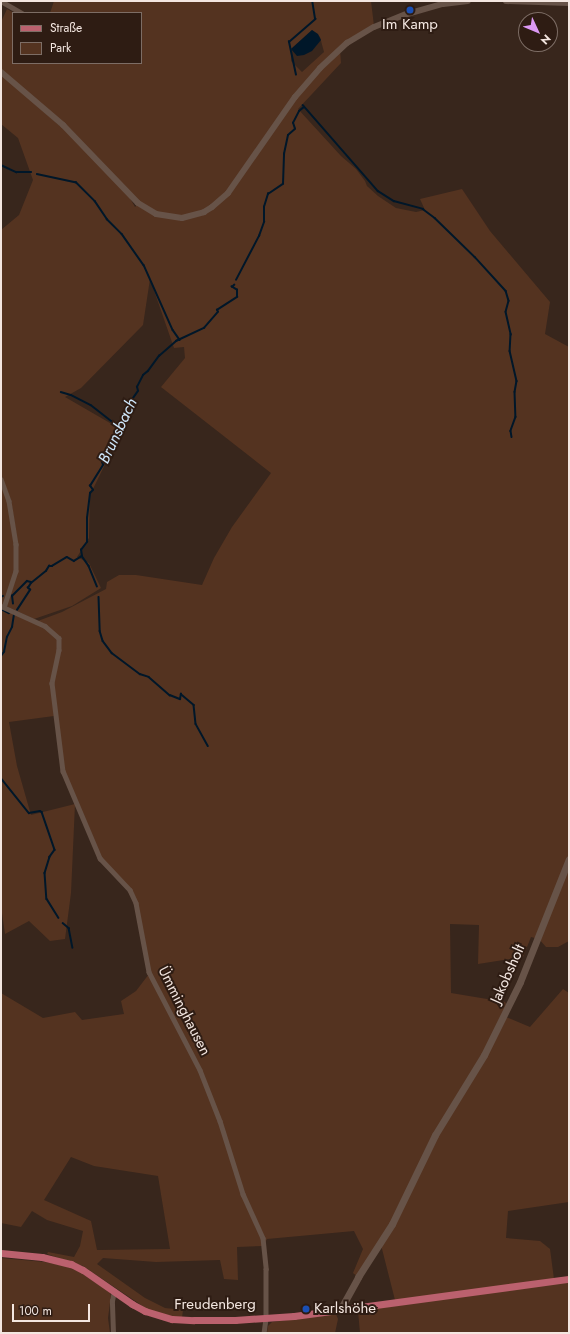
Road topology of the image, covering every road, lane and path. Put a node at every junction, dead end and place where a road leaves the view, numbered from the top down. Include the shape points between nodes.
1 (1, 1) edge
2 (468, 1) edge
3 (506, 1) edge
4 (569, 3) edge
5 (20, 12) edge
6 (1, 72) edge
7 (1, 479) edge
8 (3, 606) edge
9 (569, 859) edge
10 (1, 1253) edge
11 (569, 1279) edge
12 (114, 1291) junction
13 (340, 1310) junction
14 (266, 1319) junction
15 (113, 1333) edge
16 (264, 1333) edge

1 - 5 street
2 - 6 street via 443,4 407,14 374,27 347,43 299,92 222,200 204,212 182,218 156,214 138,204 63,125
3 - 4 street
7 - 8 street via 9,501 16,544 16,571
8 - 14 street, Ümminghausen via 45,626 60,642 52,682 63,771 100,858 130,890 141,921 149,972 200,1070 220,1121 243,1194 263,1238
9 - 13 main road, Jakobsholt via 520,982 470,1079 424,1156 400,1210
10 - 12 main road, Freudenberg via 56,1260 83,1270
11 - 13 main road, Freudenberg
12 - 14 main road, Freudenberg via 145,1311 172,1319
12 - 15 street
13 - 14 main road, Freudenberg
14 - 16 street, Ümminghausen

